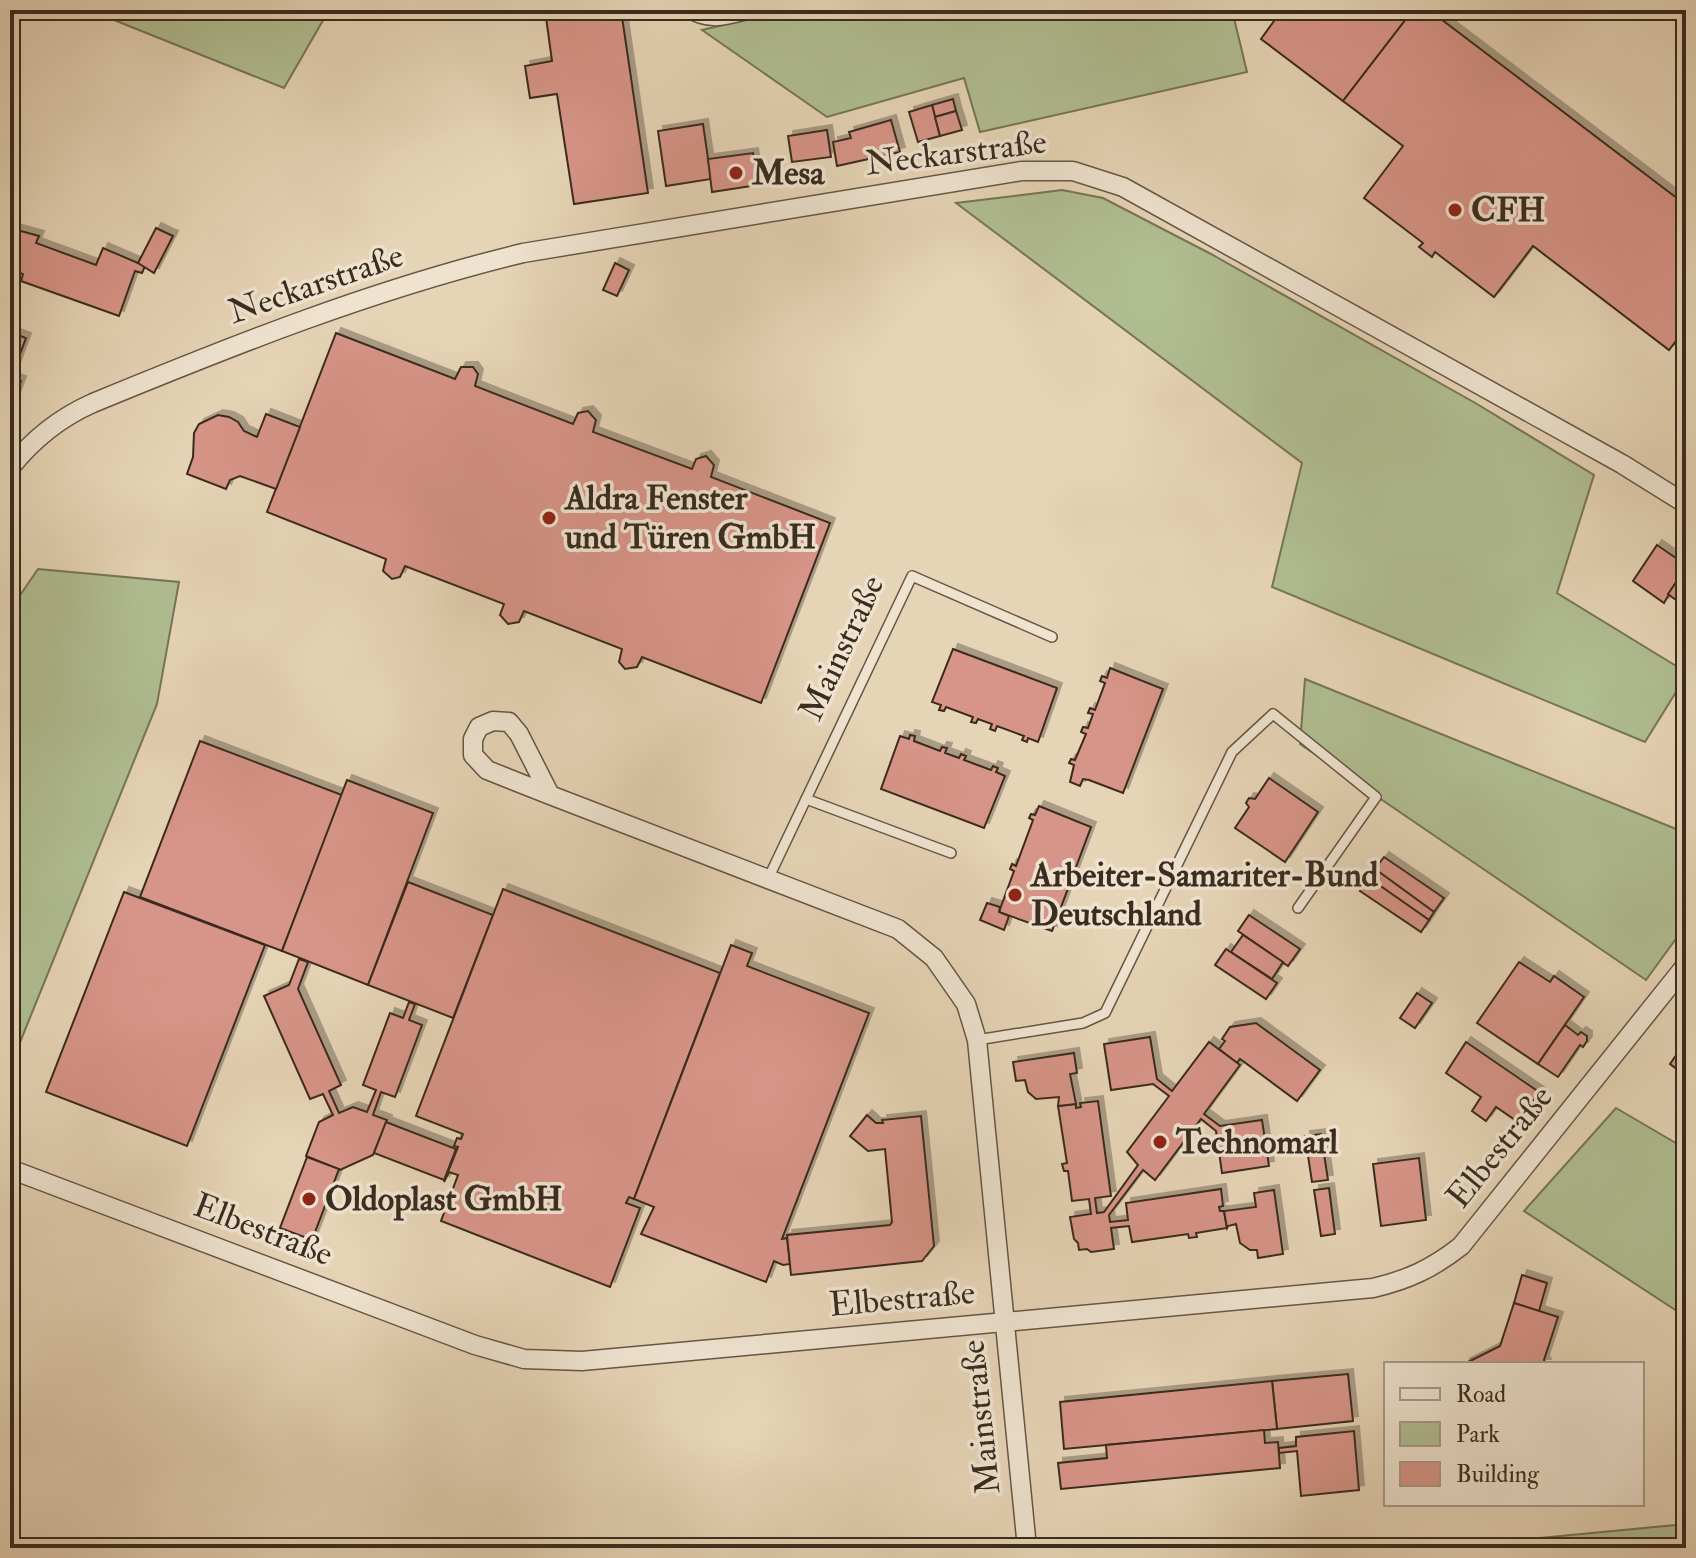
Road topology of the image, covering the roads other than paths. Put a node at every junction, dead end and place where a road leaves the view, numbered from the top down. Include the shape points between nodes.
1 (683, 10) edge
2 (765, 10) edge
3 (10, 468) edge
4 (1686, 504) edge
5 (1052, 637) dead end
6 (550, 795) junction
7 (806, 799) junction
8 (951, 853) dead end
9 (768, 879) junction
10 (1298, 908) dead end
11 (1686, 965) edge
12 (977, 1040) junction
13 (10, 1169) edge
14 (1003, 1322) junction
15 (1027, 1548) edge

1 - 2 lane via 711,22
3 - 4 street, Neckarstraße via 41,434 93,403 287,324 463,268 523,253 1006,174 1073,171 1123,187
5 - 7 lane, Mainstraße via 912,576
6 - 6 street, Mainstraße via 487,770 473,755 479,727 509,722
6 - 9 street, Mainstraße
7 - 8 lane
7 - 9 lane, Mainstraße
9 - 12 street, Mainstraße via 898,929 934,958 966,1004
10 - 12 lane via 1376,797 1273,714 1232,752 1105,1013 1083,1023
11 - 14 street, Elbestraße via 1481,1224 1426,1271 1373,1288
12 - 14 street, Mainstraße
13 - 14 street, Elbestraße via 524,1359 582,1361
14 - 15 street, Mainstraße

